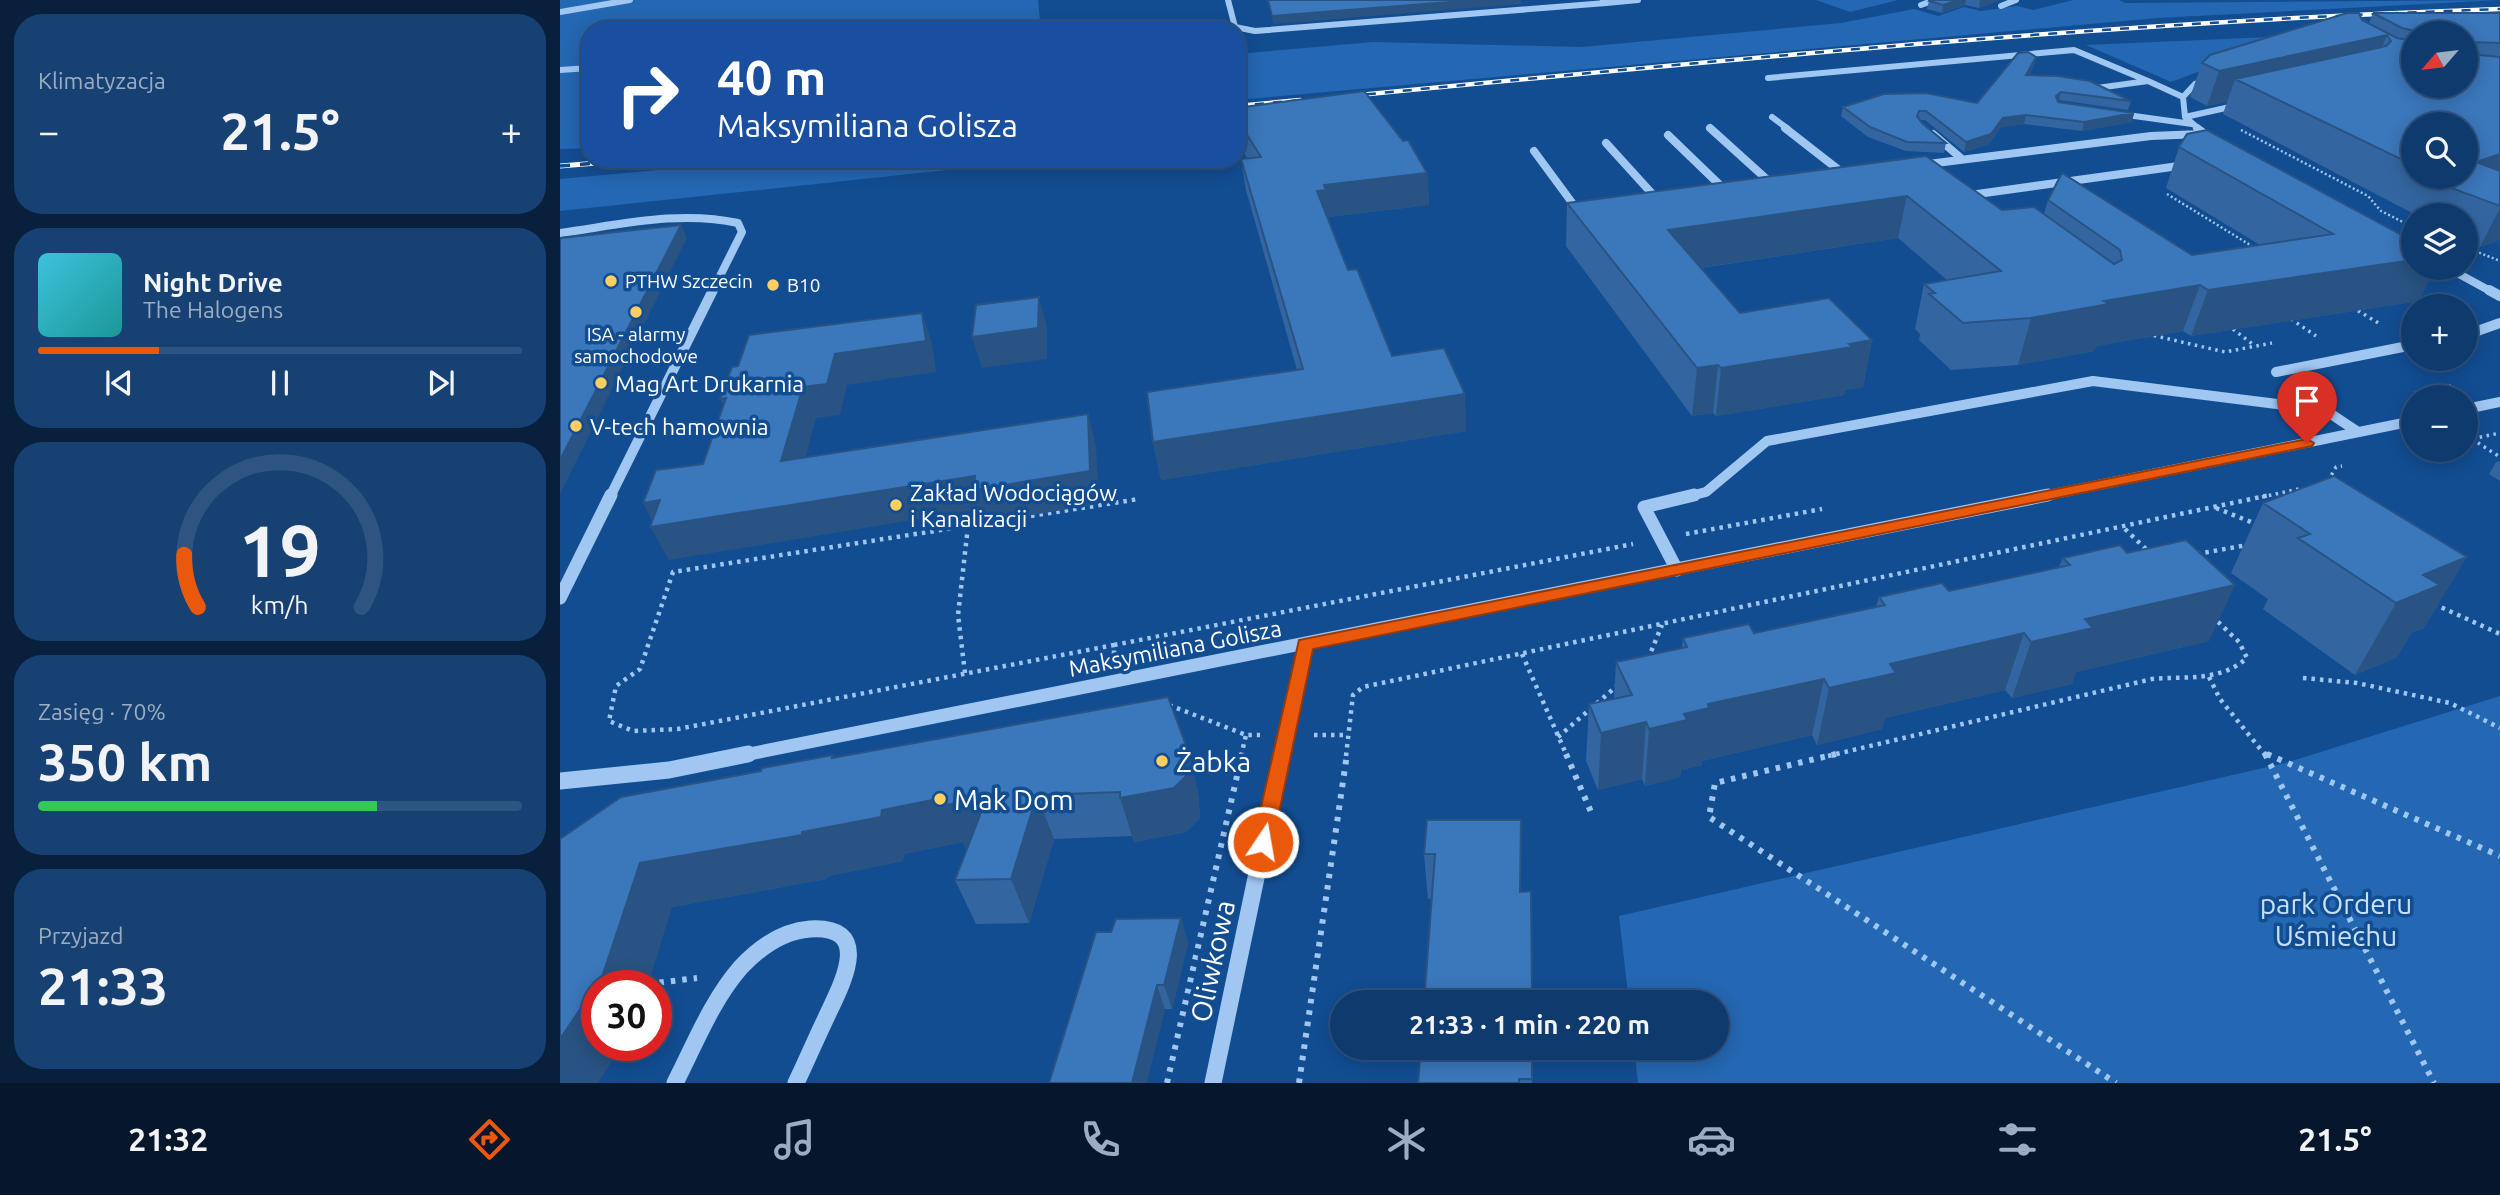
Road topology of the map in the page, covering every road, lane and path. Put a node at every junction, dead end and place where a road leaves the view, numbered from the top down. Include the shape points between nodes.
1 (630, 0) edge
2 (1228, 0) edge
3 (1638, 0) edge
4 (1935, 0) edge
5 (2016, 0) edge
6 (1604, 2) edge
7 (1921, 5) dead end
8 (2001, 6) dead end
9 (560, 12) edge
10 (1233, 21) edge
11 (1246, 30) edge
12 (581, 69) edge
13 (560, 70) edge
14 (2221, 76) edge
15 (1768, 78) dead end
16 (2148, 81) junction
17 (2097, 88) edge
18 (2183, 97) junction
19 (2247, 103) edge
20 (2206, 112) junction
21 (2112, 113) edge
22 (1772, 117) dead end
23 (2185, 117) junction
24 (1921, 124) edge
25 (2192, 124) junction
26 (1710, 128) dead end
27 (2205, 134) junction
28 (1668, 135) dead end
29 (2215, 141) edge
30 (1606, 143) dead end
31 (1534, 151) dead end
32 (1962, 159) junction
33 (2191, 164) edge
34 (1909, 166) edge
35 (1857, 173) edge
36 (1844, 174) junction
37 (1832, 176) edge
38 (1784, 182) edge
39 (1772, 184) junction
40 (1760, 185) edge
41 (1736, 188) edge
42 (1725, 190) junction
43 (1711, 191) edge
44 (2166, 194) dead end
45 (2381, 195) dead end
46 (2368, 196) junction
47 (1670, 197) edge
48 (1656, 198) junction
49 (1643, 200) edge
50 (1974, 206) edge
51 (1590, 207) edge
52 (2401, 221) edge
53 (560, 233) edge
54 (2241, 234) dead end
55 (2234, 235) junction
56 (2258, 250) edge
57 (2478, 253) edge
58 (2500, 261) edge
59 (2470, 280) edge
60 (2500, 296) edge
61 (2350, 306) edge
62 (2291, 319) edge
63 (2500, 323) edge
64 (2368, 327) dead end
65 (2139, 328) edge
66 (2233, 329) edge
67 (2478, 331) edge
68 (2329, 333) dead end
69 (2316, 336) junction
70 (2304, 338) dead end
71 (2280, 342) dead end
72 (2256, 346) junction
73 (2401, 347) edge
74 (2276, 372) dead end
75 (2500, 402) edge
76 (2478, 407) edge
77 (2401, 423) edge
78 (2358, 432) junction
79 (2500, 433) edge
80 (2478, 437) edge
81 (2478, 444) edge
82 (2500, 457) edge
83 (2348, 464) dead end
84 (2322, 484) edge
85 (2309, 487) edge
86 (1139, 499) dead end
87 (1827, 508) dead end
88 (2215, 508) junction
89 (968, 526) junction
90 (2265, 527) edge
91 (2124, 528) junction
92 (1662, 538) junction
93 (2252, 544) dead end
94 (2189, 556) edge
95 (2158, 562) edge
96 (576, 563) junction
97 (560, 566) edge
98 (1677, 570) junction
99 (560, 598) edge
100 (2424, 599) edge
101 (2212, 615) edge
102 (1662, 625) junction
103 (2500, 635) edge
104 (1306, 644) junction
105 (1114, 645) junction
106 (1522, 654) junction
107 (1638, 667) edge
108 (965, 673) junction
109 (1628, 676) edge
110 (2209, 677) junction
111 (2303, 678) dead end
112 (1114, 681) junction
113 (1167, 704) edge
114 (2500, 728) edge
115 (1558, 737) junction
116 (2264, 753) junction
117 (560, 781) edge
118 (1591, 813) dead end
119 (2500, 856) edge
120 (703, 978) dead end
121 (672, 981) edge
122 (675, 1083) edge
123 (796, 1083) edge
124 (1167, 1083) edge
125 (1213, 1083) edge
126 (1299, 1083) edge
127 (2116, 1083) edge
128 (2434, 1083) edge

1 - 9 street
2 - 10 street
3 - 6 street
4 - 7 street
5 - 8 street
6 - 11 street
12 - 13 street
14 - 18 street via 2195,84
15 - 16 street via 2074,50
16 - 17 street
16 - 18 street
18 - 23 street
19 - 20 street
20 - 23 street
20 - 46 path
21 - 25 street
22 - 36 street
23 - 25 street
24 - 32 street
25 - 27 street
26 - 39 street
27 - 29 street
27 - 32 street via 2151,135
28 - 42 street
30 - 48 street
31 - 51 street via 1577,208
32 - 34 street
33 - 50 street via 1965,197
35 - 36 street
36 - 37 street
38 - 39 street
39 - 40 street
41 - 42 street
42 - 43 street
44 - 55 path
45 - 46 path
46 - 52 path via 2381,211
47 - 48 street
48 - 49 street
53 - 96 street via 697,217 721,217 738,223 741,232
54 - 55 path
55 - 56 path
57 - 58 path
59 - 60 street
61 - 64 path via 2380,324
62 - 69 path
63 - 67 street
65 - 72 path via 2149,335 2225,352
66 - 72 path
68 - 69 path
69 - 70 path
71 - 72 path
73 - 74 street
75 - 76 street
77 - 78 street, Maksymiliana Golisza
78 - 92 street via 2325,411 2093,382 1767,441 1706,492 1644,507
78 - 98 street, Maksymiliana Golisza
79 - 80 path
81 - 82 path
83 - 84 path via 2336,467
85 - 88 path
86 - 89 path
87 - 92 path
88 - 90 path
88 - 91 path
89 - 108 path via 958,615
89 - 108 path via 673,572 640,669 616,686 609,721 631,730 678,729
91 - 95 path
91 - 102 path
92 - 98 street
92 - 105 path
93 - 94 path
96 - 97 street
96 - 99 street
98 - 104 street, Maksymiliana Golisza
100 - 103 path
101 - 110 path via 2239,642 2247,658 2239,667
102 - 106 path
102 - 107 path via 1648,659
104 - 112 street, Maksymiliana Golisza
104 - 125 street, Oliwkowa
105 - 108 path
105 - 112 path
106 - 115 path
106 - 126 path via 1363,687 1353,695 1340,816
109 - 115 path
110 - 116 path via 2220,699
110 - 127 path via 2152,679 1715,783 1709,817
111 - 114 path via 2357,683 2450,703
112 - 117 street, Maksymiliana Golisza via 669,769
113 - 124 path via 1246,735
115 - 118 path
116 - 119 path
116 - 128 path
120 - 121 path
122 - 123 street via 733,977 751,954 792,932 815,928 845,941 851,955

